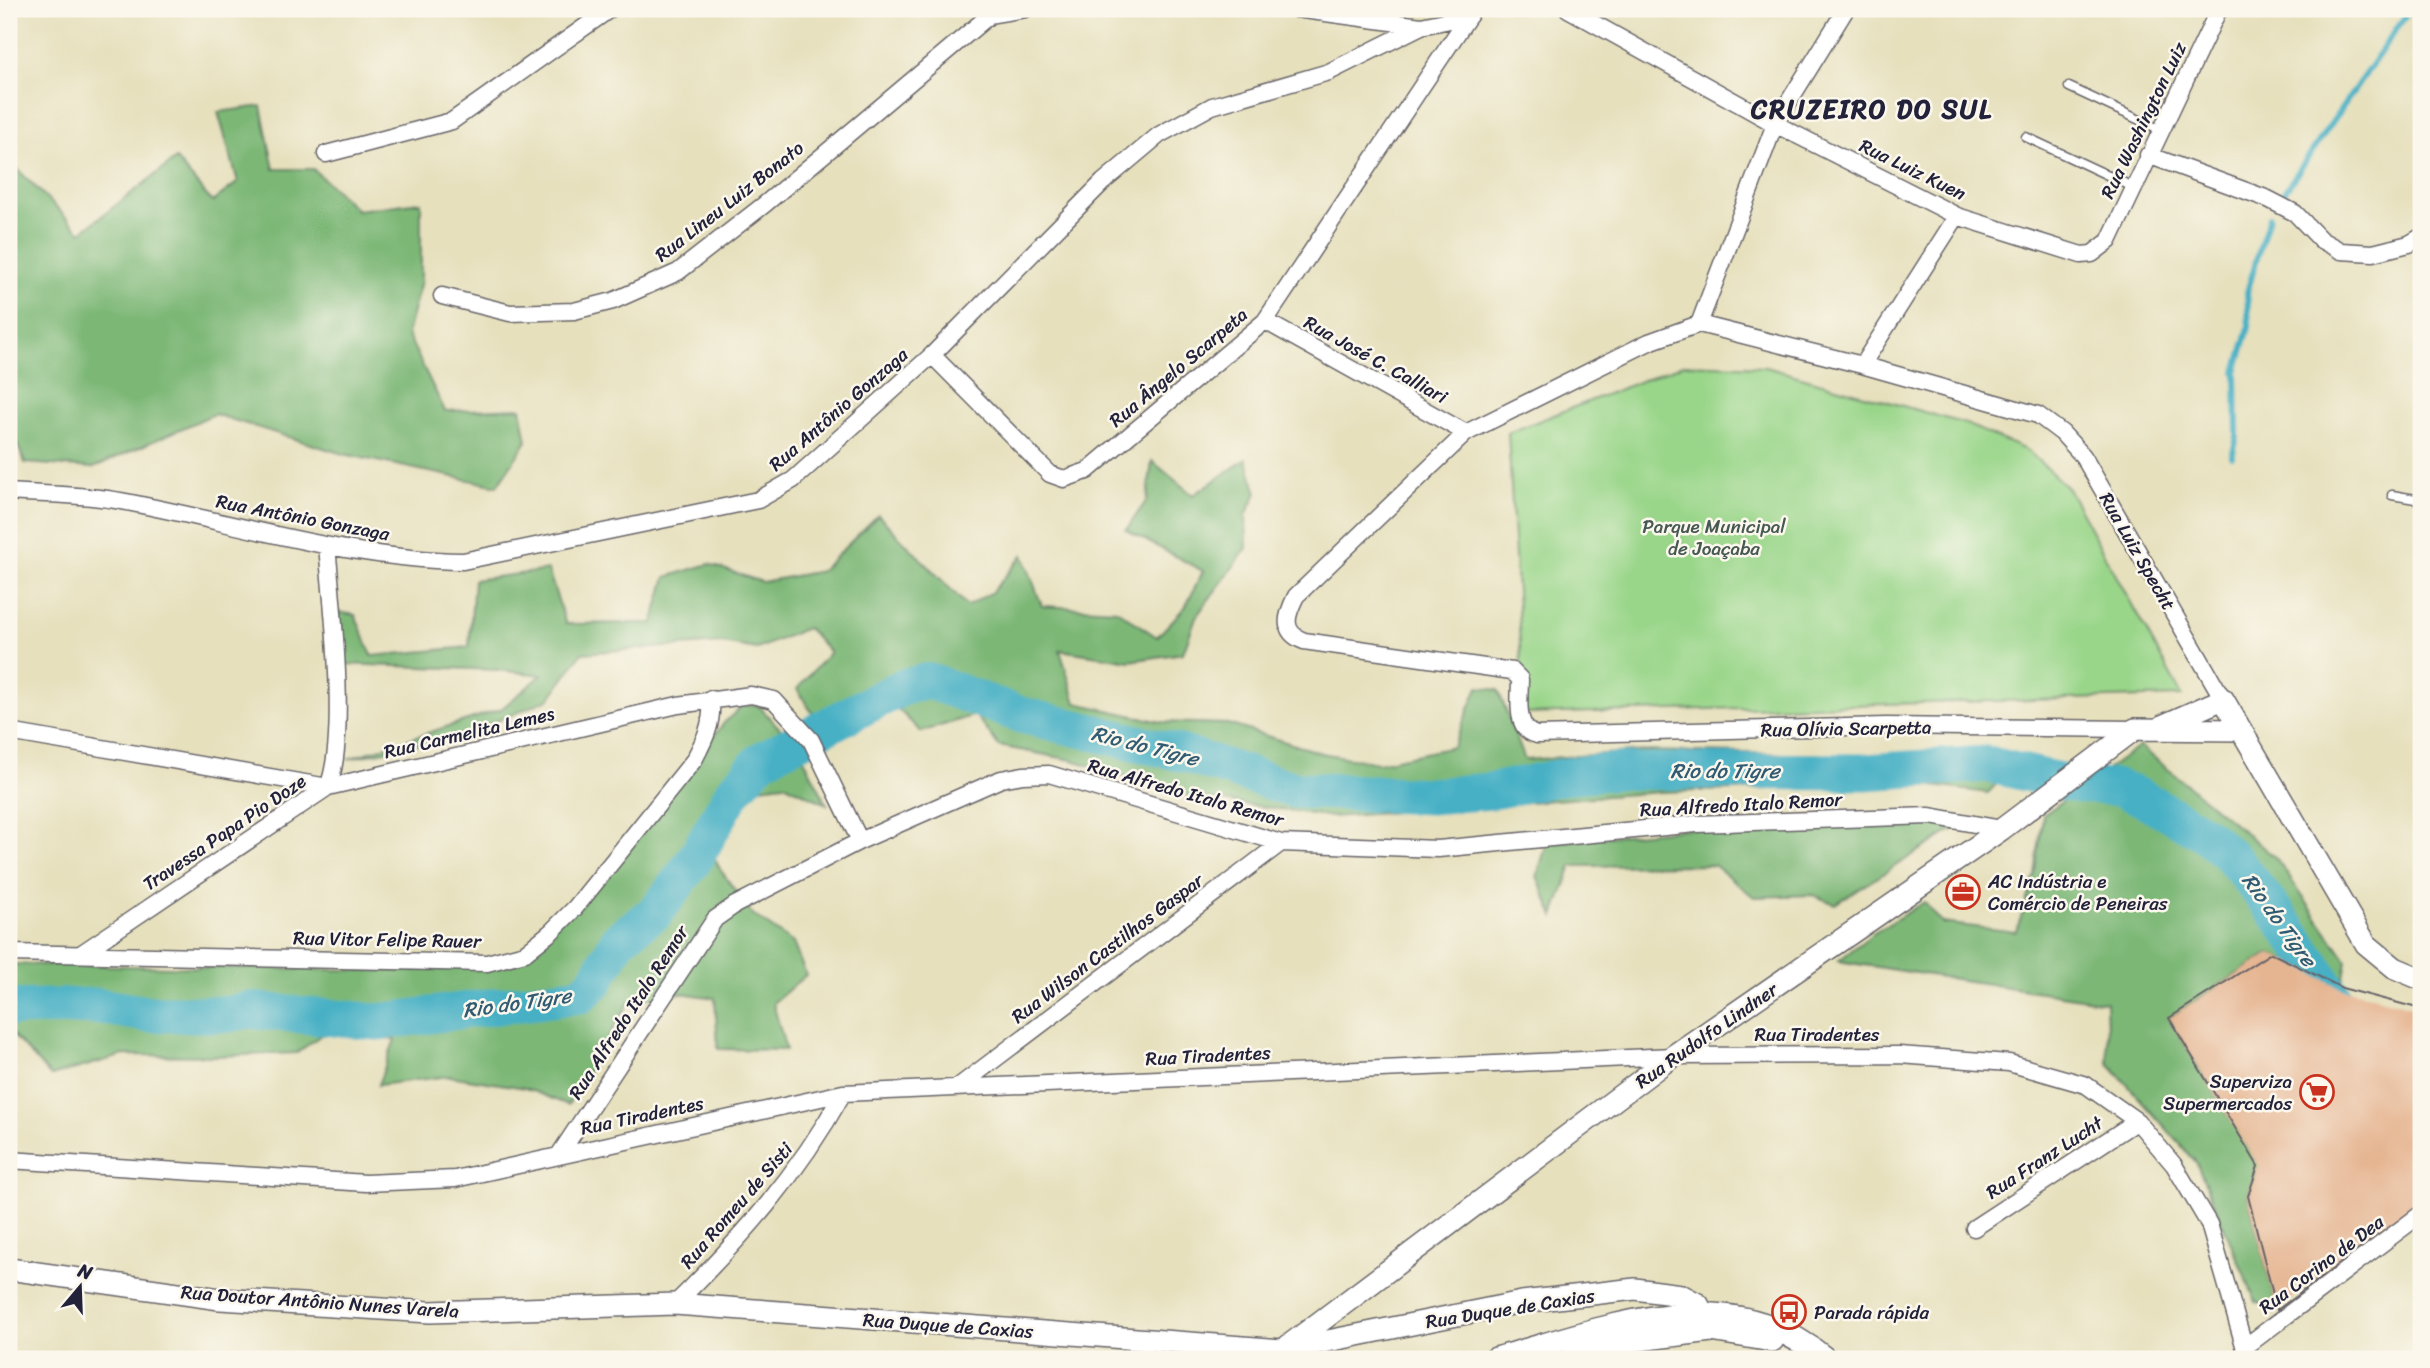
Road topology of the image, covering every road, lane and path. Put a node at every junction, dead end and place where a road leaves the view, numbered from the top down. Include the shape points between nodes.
1 (610, 9) edge
2 (1025, 9) edge
3 (1296, 9) edge
4 (1568, 9) edge
5 (1846, 9) edge
6 (2219, 9) edge
7 (992, 12) edge
8 (1471, 13) edge
9 (1421, 26) junction
10 (2069, 87) dead end
11 (1775, 124) junction
12 (2161, 130) junction
13 (2026, 137) dead end
14 (326, 154) dead end
15 (2148, 155) junction
16 (2133, 187) junction
17 (1957, 216) junction
18 (2421, 237) edge
19 (2103, 249) joint
20 (442, 296) dead end
21 (1265, 321) junction
22 (1699, 324) junction
23 (932, 355) junction
24 (1862, 365) junction
25 (1466, 433) junction
26 (9, 492) edge
27 (2392, 495) dead end
28 (2421, 500) edge
29 (327, 546) junction
30 (710, 699) junction
31 (2223, 699) junction
32 (2146, 729) junction
33 (2241, 730) junction
34 (9, 732) edge
35 (328, 787) junction
36 (2002, 829) junction
37 (860, 841) junction
38 (1281, 843) junction
39 (9, 953) edge
40 (82, 953) junction
41 (2421, 979) edge
42 (1673, 1056) junction
43 (958, 1087) junction
44 (843, 1093) junction
45 (2137, 1121) junction
46 (559, 1155) junction
47 (9, 1160) edge
48 (2421, 1213) edge
49 (1974, 1228) dead end
50 (9, 1269) edge
51 (675, 1304) junction
52 (1691, 1320) junction
53 (1283, 1350) junction
54 (2247, 1353) edge
55 (1496, 1359) edge
56 (1817, 1359) edge
57 (1825, 1359) edge

1 - 14 street via 452,121
2 - 7 street
3 - 9 street
4 - 11 street, Rua Luiz Kuen
5 - 11 street
6 - 12 street, Rua Washington Luiz
7 - 20 street, Rua Lineu Luiz Bonato via 678,272 613,300 573,311 510,313
8 - 9 street, Rua Antônio Gonzaga
8 - 21 street, Rua Ângelo Scarpeta
9 - 23 street, Rua Antônio Gonzaga via 1329,72 1212,106 1159,135 1102,182
10 - 12 lane
11 - 17 street, Rua Luiz Kuen
11 - 22 street
12 - 15 street, Rua Washington Luiz
13 - 16 lane
15 - 16 street, Rua Washington Luiz
15 - 18 street via 2268,199 2295,213 2321,240 2342,251 2373,253
16 - 19 street, Rua Washington Luiz
17 - 19 street, Rua Luiz Kuen via 2081,255
17 - 24 street
21 - 23 street, Rua Ângelo Scarpeta via 1087,471 1063,479 1050,474
21 - 25 street, Rua José C. Calliari
22 - 24 street, Rua Luiz Specht
22 - 25 street via 1649,342
23 - 29 street, Rua Antônio Gonzaga via 793,480 758,500 463,561 415,560
24 - 31 street, Rua Luiz Specht via 2038,415 2062,433 2083,456
25 - 32 street, Rua Olívia Scarpetta via 1297,596 1286,620 1295,638 1511,671 1520,679 1521,725 1536,735 1886,726
26 - 29 street, Rua Antônio Gonzaga via 118,501
27 - 28 lane
29 - 35 street, Travessa Papa Pio Doze via 337,729
30 - 35 street, Rua Carmelita Lemes
30 - 37 street, Rua Carmelita Lemes via 751,695 774,700 811,740
30 - 40 street, Rua Vitor Felipe Rauer via 707,736 694,760 575,908 525,953 487,963
31 - 32 street, Rua Olívia Scarpetta
31 - 33 street, Rua Luiz Specht
32 - 33 street, Rua Olívia Scarpetta
32 - 36 street, Rua Rudolfo Lindner
33 - 41 street, Rua Luiz Specht via 2366,944 2395,968
34 - 35 street, Rua Carmelita Lemes
35 - 40 street, Travessa Papa Pio Doze
36 - 38 street, Rua Alfredo Italo Remor via 1930,816 1696,824 1438,849
36 - 42 street, Rua Rudolfo Lindner
37 - 38 street, Rua Alfredo Italo Remor via 1001,779 1049,774
37 - 46 street, Rua Alfredo Italo Remor via 715,919
38 - 43 street, Rua Wilson Castilhos Gaspar
39 - 40 street, Rua Vitor Felipe Rauer
42 - 43 street, Rua Tiradentes
42 - 45 street, Rua Tiradentes via 1899,1055 2009,1063 2087,1086
42 - 53 street, Rua Rudolfo Lindner
43 - 44 street, Rua Tiradentes
44 - 46 street, Rua Tiradentes
44 - 51 street, Rua Romeu de Sisti via 813,1147 771,1203
45 - 49 street, Rua Franz Lucht
45 - 54 street, Rua Tiradentes via 2174,1165 2209,1224
46 - 47 street, Rua Tiradentes via 455,1179 366,1183
48 - 54 street, Rua Corino de Dea
50 - 51 street, Rua Doutor Antônio Nunes Varela via 220,1299 430,1312
51 - 53 street, Rua Duque de Caxias
52 - 53 street, Rua Duque de Caxias via 1698,1304 1681,1295 1635,1289 1522,1302
52 - 55 main road via 1577,1347 1543,1347
52 - 56 main road via 1723,1331 1766,1337
52 - 57 main road, Rua Duque de Caxias via 1743,1317 1774,1326 1807,1343

